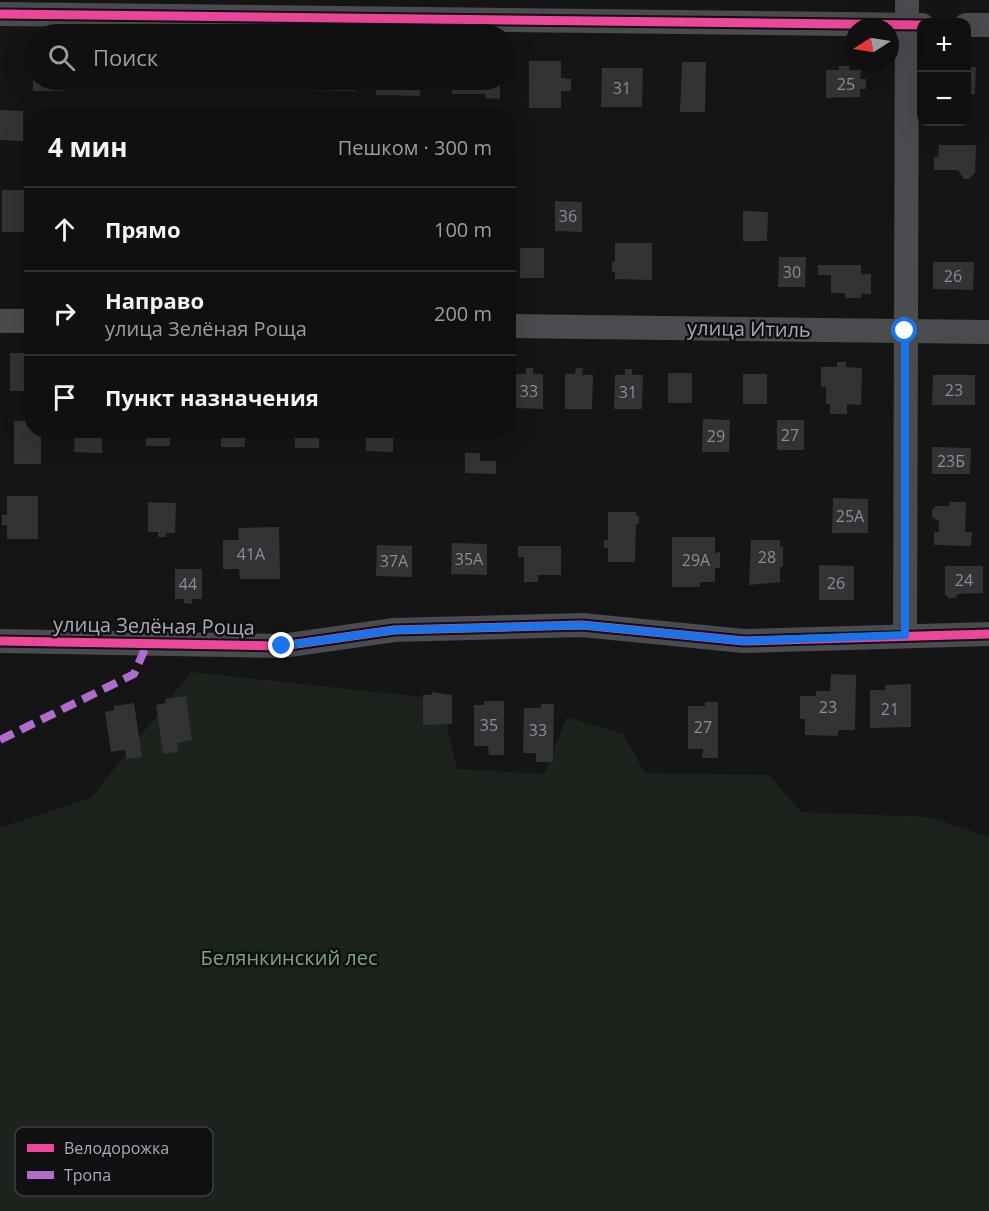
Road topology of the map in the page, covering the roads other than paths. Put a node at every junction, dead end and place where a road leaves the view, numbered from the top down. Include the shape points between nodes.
1 (908, 0) edge
2 (0, 14) edge
3 (914, 25) edge
4 (971, 25) edge
5 (989, 25) edge
6 (0, 321) edge
7 (24, 321) edge
8 (516, 326) edge
9 (905, 331) junction
10 (989, 332) edge
11 (989, 634) edge
12 (905, 635) junction
13 (0, 641) edge

1 - 3 street
2 - 3 street
3 - 9 street
4 - 5 street
6 - 7 street
8 - 9 street, улица Итиль
9 - 10 street, улица Итиль
9 - 12 street
11 - 12 street, улица Зелёная Роща
12 - 13 street, улица Зелёная Роща via 744,641 582,625 394,630 282,646

